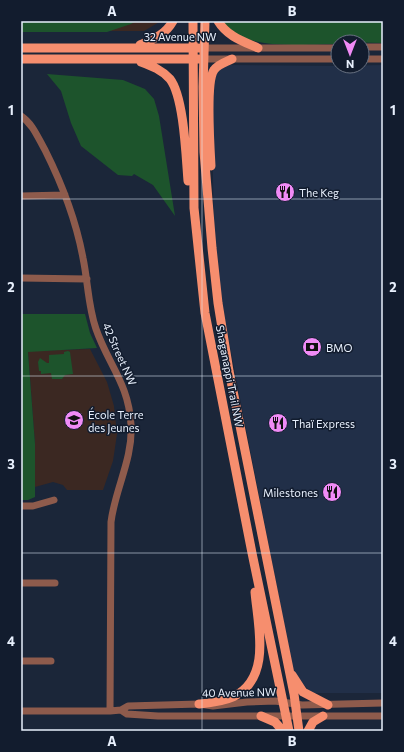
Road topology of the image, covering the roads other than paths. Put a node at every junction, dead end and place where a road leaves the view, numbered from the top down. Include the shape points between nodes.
1 (173, 21) edge
2 (193, 21) edge
3 (204, 21) edge
4 (218, 21) edge
5 (135, 47) junction
6 (370, 47) edge
7 (383, 47) edge
8 (21, 48) edge
9 (193, 48) junction
10 (204, 48) junction
11 (258, 48) junction
12 (330, 48) edge
13 (21, 59) edge
14 (130, 59) junction
15 (193, 59) junction
16 (203, 59) junction
17 (232, 59) junction
18 (330, 59) edge
19 (370, 59) edge
20 (383, 59) edge
21 (21, 116) edge
22 (207, 187) junction
23 (65, 195) junction
24 (21, 196) edge
25 (194, 208) junction
26 (21, 278) edge
27 (87, 279) junction
28 (54, 500) dead end
29 (21, 506) edge
30 (252, 553) junction
31 (21, 583) edge
32 (55, 583) dead end
33 (21, 661) edge
34 (51, 661) dead end
35 (289, 671) junction
36 (283, 703) junction
37 (383, 703) edge
38 (199, 704) junction
39 (295, 704) junction
40 (328, 704) junction
41 (121, 710) junction
42 (21, 711) edge
43 (110, 711) junction
44 (261, 716) junction
45 (286, 716) junction
46 (296, 716) junction
47 (323, 716) junction
48 (383, 716) edge
49 (283, 731) edge
50 (289, 731) edge
51 (299, 731) edge
52 (308, 731) edge

1 - 5 main road via 158,37
2 - 9 main road, Shaganappi Trail NW
3 - 10 main road, Shaganappi Trail NW
4 - 11 main road via 234,38
5 - 8 main road, 32 Avenue NW
5 - 9 main road, 32 Avenue NW
6 - 7 street
9 - 10 main road, 32 Avenue NW
9 - 15 main road, Shaganappi Trail NW
10 - 11 street, 32 Avenue NW
10 - 16 main road, Shaganappi Trail NW
11 - 12 street, 32 Avenue NW
13 - 14 main road, 32 Avenue NW
14 - 15 main road, 32 Avenue NW
14 - 25 main road via 155,67 174,84 179,99 190,202
15 - 16 main road, 32 Avenue NW
15 - 25 main road, Shaganappi Trail NW
16 - 17 street, 32 Avenue NW
16 - 22 main road, Shaganappi Trail NW
17 - 18 street, 32 Avenue NW
17 - 22 main road via 219,65 212,74 209,90 211,177
19 - 20 street
21 - 23 street, 42 Street NW via 33,128
22 - 35 main road, Shaganappi Trail NW via 225,348
23 - 24 street
23 - 27 street, 42 Street NW via 78,234
25 - 30 main road, Shaganappi Trail NW via 205,313
26 - 27 street
27 - 43 street, 42 Street NW via 92,317 99,338 124,387 131,426 128,459 113,505 111,522
28 - 29 street via 33,506
30 - 36 main road, Shaganappi Trail NW
30 - 38 main road via 260,648 257,668 248,685 239,694 223,701
31 - 32 street
33 - 34 street
35 - 39 main road, Shaganappi Trail NW
35 - 40 main road via 303,692
36 - 38 street, 40 Avenue NW via 248,702 213,706
36 - 39 street, 40 Avenue NW
36 - 45 main road, Shaganappi Trail NW
37 - 40 street, 40 Avenue NW
38 - 41 street, 40 Avenue NW via 128,706
39 - 40 street, 40 Avenue NW
39 - 46 main road, Shaganappi Trail NW
41 - 43 street, 40 Avenue NW
41 - 44 street, 40 Avenue NW via 127,714 143,715
42 - 43 street, 40 Avenue NW
44 - 45 street, 40 Avenue NW
44 - 49 main road via 275,722
45 - 46 street, 40 Avenue NW
45 - 50 main road, Shaganappi Trail NW
46 - 47 street, 40 Avenue NW
46 - 51 main road, Shaganappi Trail NW
47 - 48 street, 40 Avenue NW
47 - 52 main road via 313,722

